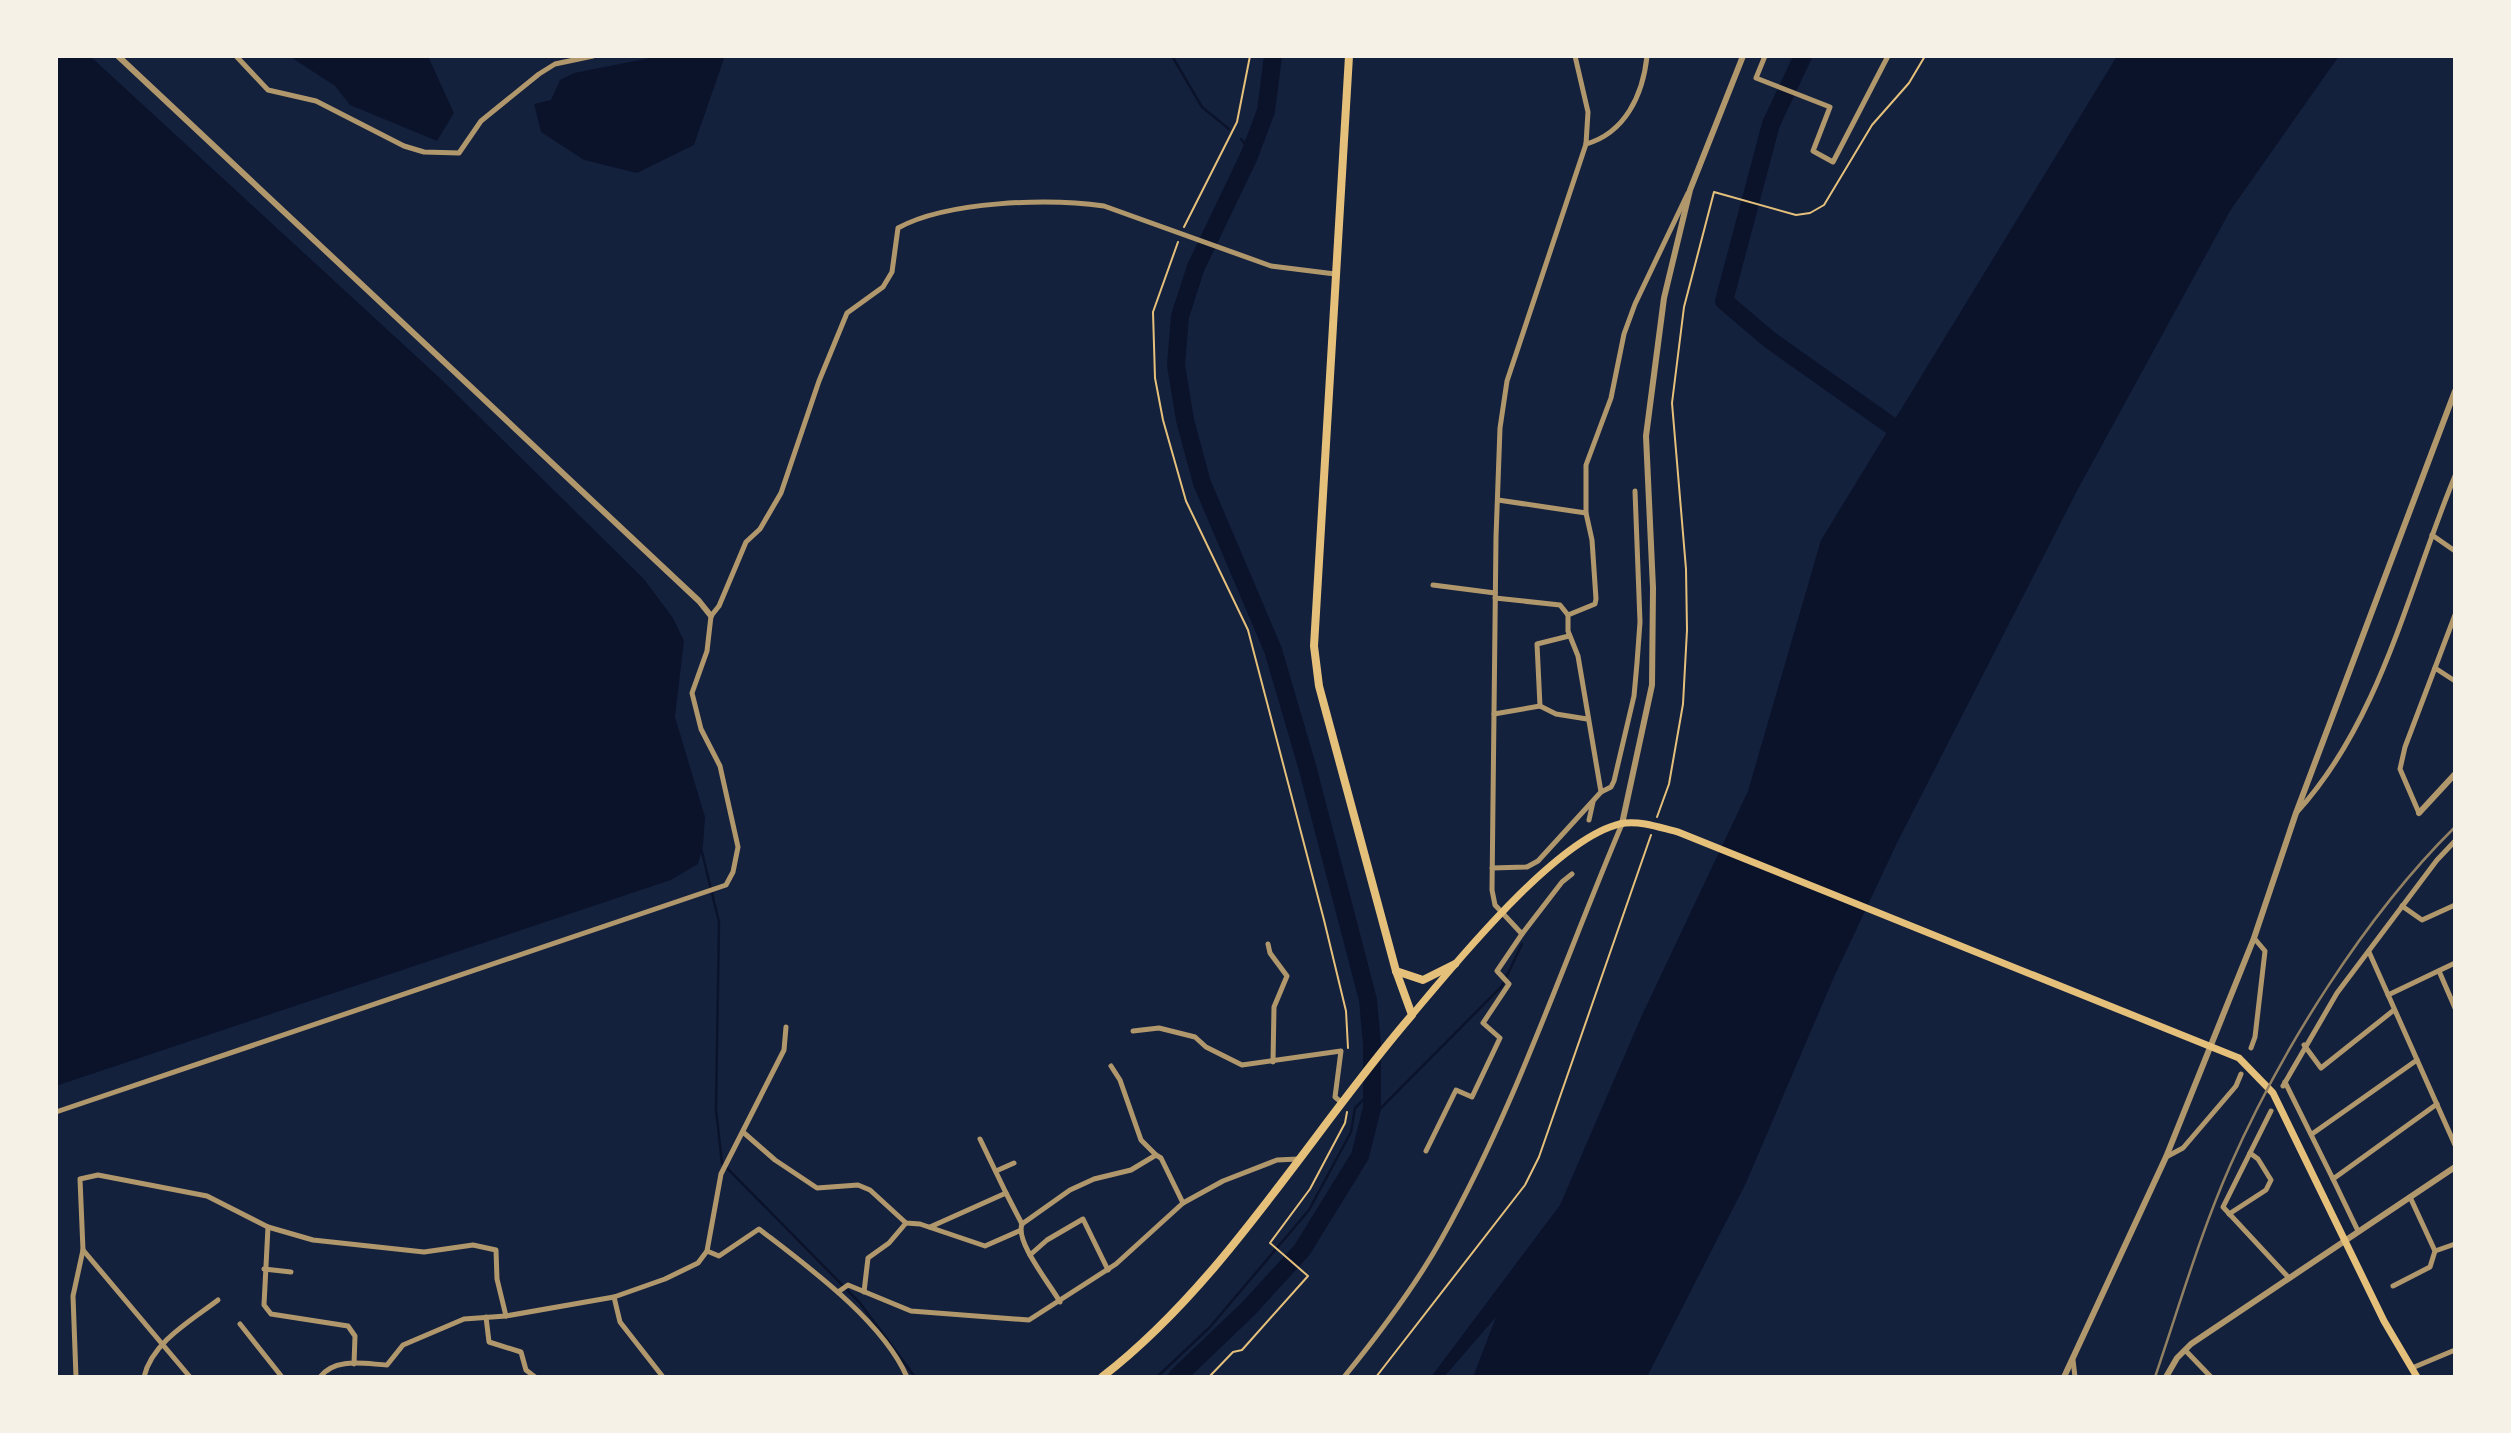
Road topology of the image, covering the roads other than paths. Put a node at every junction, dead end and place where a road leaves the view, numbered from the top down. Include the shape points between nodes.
1 (118, 56) edge
2 (236, 56) edge
3 (593, 56) edge
4 (1349, 56) edge
5 (1575, 56) edge
6 (1647, 56) edge
7 (1743, 56) edge
8 (1765, 56) edge
9 (1888, 56) edge
10 (1586, 144) junction
11 (1690, 190) junction
12 (1335, 274) junction
13 (2455, 391) edge
14 (2455, 475) edge
15 (2452, 489) edge
16 (1635, 491) dead end
17 (1499, 500) junction
18 (1586, 513) junction
19 (2432, 535) junction
20 (2455, 551) edge
21 (1433, 585) dead end
22 (1495, 596) junction
23 (1569, 615) junction
24 (710, 616) junction
25 (2455, 617) edge
26 (1569, 636) junction
27 (2435, 668) junction
28 (2455, 681) edge
29 (1540, 706) junction
30 (1494, 715) junction
31 (1587, 719) junction
32 (2455, 774) edge
33 (1601, 792) junction
34 (1594, 800) junction
35 (2296, 813) junction
36 (2418, 813) joint
37 (1589, 820) dead end
38 (1626, 823) junction
39 (2455, 841) edge
40 (1492, 868) junction
41 (1572, 874) dead end
42 (2455, 905) edge
43 (2402, 906) junction
44 (1502, 911) junction
45 (1522, 934) junction
46 (2254, 938) junction
47 (1268, 944) dead end
48 (2369, 952) junction
49 (2455, 963) edge
50 (1455, 964) junction
51 (1396, 971) junction
52 (2439, 971) junction
53 (2388, 995) junction
54 (2455, 1009) edge
55 (2394, 1010) junction
56 (1412, 1015) junction
57 (786, 1027) dead end
58 (1133, 1031) dead end
59 (2305, 1045) junction
60 (2210, 1046) junction
61 (2250, 1048) dead end
62 (2417, 1060) junction
63 (1273, 1062) junction
64 (1111, 1066) dead end
65 (2241, 1074) dead end
66 (1344, 1098) junction
67 (2437, 1104) junction
68 (2271, 1111) dead end
69 (56, 1112) edge
70 (743, 1132) junction
71 (2312, 1134) junction
72 (980, 1139) dead end
73 (2455, 1144) edge
74 (1426, 1151) dead end
75 (2250, 1153) junction
76 (1156, 1155) junction
77 (2166, 1157) junction
78 (1298, 1159) junction
79 (1014, 1163) dead end
80 (2455, 1167) edge
81 (996, 1171) junction
82 (2333, 1178) junction
83 (1006, 1193) junction
84 (2410, 1196) junction
85 (1183, 1203) junction
86 (2229, 1214) junction
87 (905, 1223) junction
88 (1021, 1224) junction
89 (268, 1227) junction
90 (930, 1227) junction
91 (1019, 1231) junction
92 (2358, 1231) junction
93 (2345, 1239) junction
94 (2455, 1244) edge
95 (82, 1250) junction
96 (707, 1251) junction
97 (2435, 1251) junction
98 (1030, 1255) junction
99 (264, 1269) junction
100 (1108, 1270) junction
101 (291, 1272) dead end
102 (2289, 1278) junction
103 (2402, 1282) junction
104 (2393, 1286) dead end
105 (2405, 1290) dead end
106 (838, 1292) junction
107 (864, 1293) junction
108 (614, 1297) junction
109 (218, 1300) dead end
110 (1060, 1302) junction
111 (506, 1316) junction
112 (486, 1317) junction
113 (240, 1324) dead end
114 (162, 1345) junction
115 (2185, 1350) junction
116 (2455, 1350) edge
117 (2073, 1357) junction
118 (354, 1364) junction
119 (2412, 1368) junction
120 (76, 1377) edge
121 (144, 1377) edge
122 (190, 1377) edge
123 (282, 1377) edge
124 (320, 1377) edge
125 (535, 1377) edge
126 (663, 1377) edge
127 (907, 1377) edge
128 (1102, 1377) edge
129 (1344, 1377) edge
130 (2064, 1377) edge
131 (2074, 1377) edge
132 (2166, 1377) edge
133 (2211, 1377) edge
134 (2417, 1377) edge

1 - 24 street
2 - 3 street via 268,90 316,101 404,146 459,153 481,121 539,74 555,64
4 - 12 main road
5 - 10 street via 1588,112
6 - 10 street via 1640,93 1628,114 1604,139
7 - 11 street
8 - 9 street via 1756,78 1830,107 1813,151 1833,162
10 - 17 street via 1507,381 1500,428
11 - 18 street via 1624,334 1611,398 1587,466
11 - 38 street via 1664,298 1650,394 1646,474 1654,651 1647,719
12 - 24 street via 1271,266 1104,206 1054,200 928,216 898,228 892,272 883,287 847,313 781,493 760,529 746,542 719,606
12 - 51 main road via 1314,646 1319,686
13 - 35 street
14 - 15 street
15 - 19 street
16 - 33 street via 1640,622 1634,696 1614,781
17 - 18 street
17 - 22 street
18 - 23 street via 1597,599
19 - 20 street
19 - 35 street via 2367,708 2330,770
21 - 22 street
22 - 23 street via 1560,605
22 - 30 street
23 - 26 street
24 - 69 street via 707,651 692,693 701,729 720,766 738,847 726,886
25 - 27 street
26 - 29 street via 1537,644
26 - 31 street via 1578,656
27 - 28 street
27 - 36 street via 2400,769
29 - 30 street
29 - 31 street
30 - 40 street
31 - 33 street
32 - 36 street
33 - 34 street
34 - 37 street
34 - 40 street via 1538,861 1527,867
35 - 46 street
38 - 44 main road via 1577,846
38 - 60 main road via 1678,832
38 - 129 street via 1511,1101 1474,1178 1421,1273
39 - 43 street
40 - 44 street via 1493,898
41 - 45 street
42 - 43 street via 2422,919
43 - 48 street
44 - 45 street
44 - 50 main road
45 - 74 street via 1497,971 1510,984 1483,1023 1500,1038 1472,1097 1457,1090
46 - 60 street
46 - 61 street via 2265,951
47 - 63 street via 1287,976 1274,1007
48 - 53 street
48 - 59 street
49 - 52 street
50 - 51 main road via 1423,980
50 - 56 main road
51 - 56 main road
52 - 53 street
52 - 54 street
53 - 55 street
55 - 59 street via 2321,1068
55 - 62 street
56 - 66 main road
57 - 70 street via 784,1050
58 - 63 street via 1158,1028 1195,1037 1242,1065
59 - 71 street via 2284,1084
60 - 77 street
60 - 93 main road via 2239,1058 2273,1093
62 - 67 street
62 - 71 street
63 - 66 street via 1340,1051 1335,1097
64 - 76 street via 1141,1140
65 - 77 street via 2183,1149
66 - 78 main road
67 - 73 street
67 - 82 street
68 - 75 street
70 - 87 street via 817,1188 858,1185 870,1190
70 - 96 street via 721,1174
71 - 82 street
72 - 81 street
75 - 86 street via 2223,1207
75 - 86 street via 2271,1180 2266,1190
76 - 85 street
76 - 88 street via 1131,1170 1070,1189
77 - 117 street
78 - 85 street via 1282,1159 1223,1181
78 - 128 main road via 1243,1232 1162,1322
79 - 81 street
80 - 84 street
81 - 83 street
82 - 92 street
83 - 88 street
83 - 90 street
84 - 92 street
84 - 97 street
85 - 100 street
86 - 102 street
87 - 90 street
87 - 107 street via 889,1243 868,1258
88 - 91 street
89 - 95 street via 207,1196 98,1175 80,1179
89 - 99 street
89 - 111 street via 299,1238 377,1250 424,1252 473,1245 496,1250
90 - 91 street via 985,1246
91 - 98 street
92 - 93 street
93 - 102 street
93 - 119 main road
94 - 97 street
95 - 114 street
95 - 120 street via 74,1296
96 - 106 street via 719,1256 759,1229
96 - 108 street via 698,1263 666,1279
97 - 103 street via 2430,1267
98 - 100 street via 1083,1219
98 - 110 street
99 - 101 street
99 - 118 street via 264,1304 271,1314 348,1325 355,1336
100 - 110 street
102 - 115 street
103 - 104 street
103 - 105 street
106 - 107 street via 848,1285
106 - 127 street via 889,1347
107 - 110 street via 911,1311 1029,1320
108 - 111 street
108 - 126 street via 620,1322
109 - 114 street
111 - 112 street
112 - 118 street via 464,1318 411,1341 387,1365
112 - 125 street via 489,1342 521,1352 526,1370
113 - 123 street
114 - 121 street
114 - 122 street
115 - 132 street
115 - 133 street
116 - 119 street
117 - 130 street
117 - 131 street
118 - 124 street via 330,1368
119 - 134 main road

